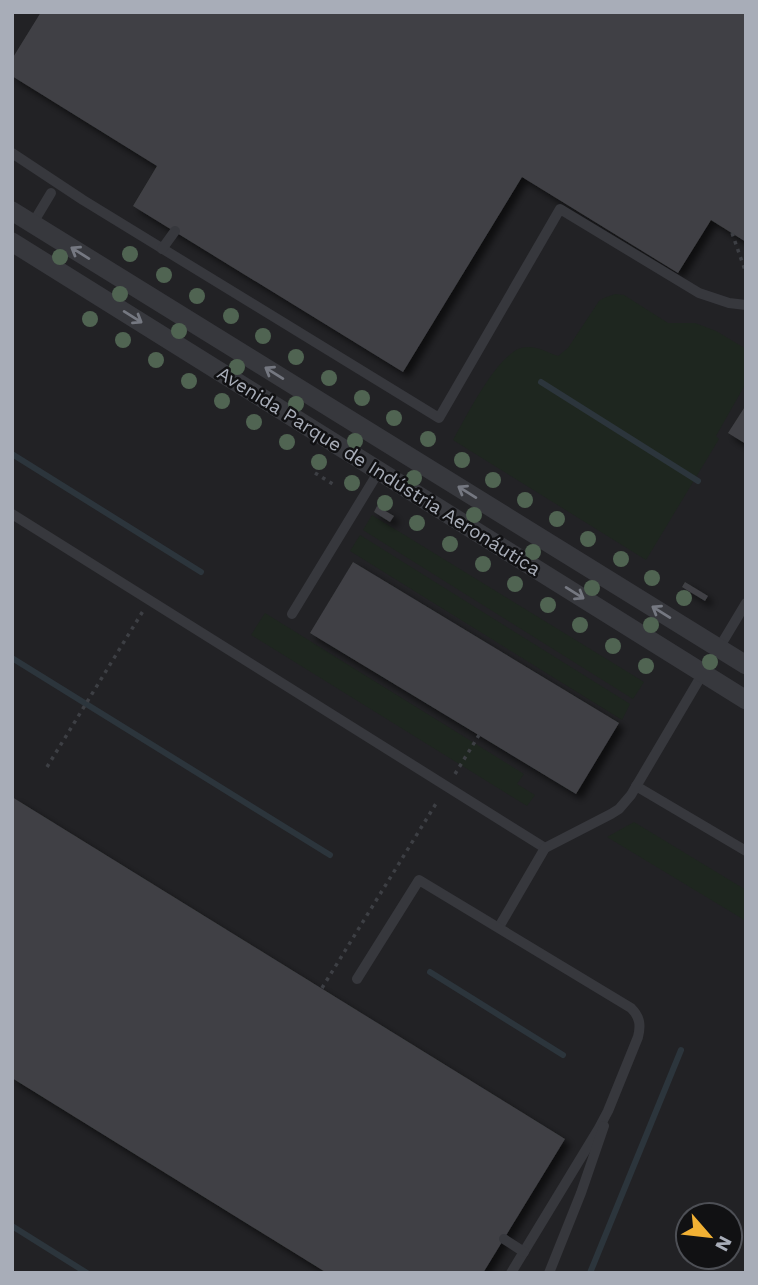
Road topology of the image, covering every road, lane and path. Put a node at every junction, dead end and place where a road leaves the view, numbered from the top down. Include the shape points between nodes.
1 (12, 153) edge
2 (51, 193) dead end
3 (12, 211) edge
4 (33, 223) junction
5 (174, 231) dead end
6 (732, 233) dead end
7 (14, 249) edge
8 (162, 249) junction
9 (746, 273) edge
10 (746, 305) edge
11 (379, 471) junction
12 (315, 473) dead end
13 (336, 486) dead end
14 (12, 514) edge
15 (150, 601) junction
16 (746, 603) edge
17 (292, 614) dead end
18 (719, 648) junction
19 (746, 665) edge
20 (703, 673) junction
21 (746, 700) edge
22 (479, 735) dead end
23 (47, 767) dead end
24 (455, 775) dead end
25 (636, 786) junction
26 (437, 802) dead end
27 (545, 848) junction
28 (746, 851) edge
29 (499, 928) junction
30 (357, 979) dead end
31 (322, 988) dead end
32 (617, 1088) junction
33 (504, 1239) dead end
34 (524, 1252) junction
35 (511, 1273) edge
36 (549, 1273) edge

1 - 8 lane
2 - 4 lane
3 - 4 street, Avenida Parque de Indústria Aeronáutica
18 -> 4 street, Avenida Parque de Indústria Aeronáutica
5 - 8 lane
6 - 9 path
7 -> 11 street, Avenida Parque de Indústria Aeronáutica
8 - 10 lane via 439,418 560,209 699,293
11 - 17 lane
11 -> 20 street, Avenida Parque de Indústria Aeronáutica
12 - 13 path
14 - 15 lane
15 - 23 path
15 - 27 lane
16 - 18 lane
18 - 19 street, Avenida Parque de Indústria Aeronáutica
20 - 21 street, Avenida Parque de Indústria Aeronáutica
20 - 25 lane
22 - 24 path
25 - 27 lane via 619,809
25 - 28 lane
26 - 31 path
27 - 29 lane
29 - 30 lane via 419,880
29 - 32 lane via 637,1014 640,1030
32 - 34 lane
32 - 36 lane
33 - 34 lane
34 - 35 lane

